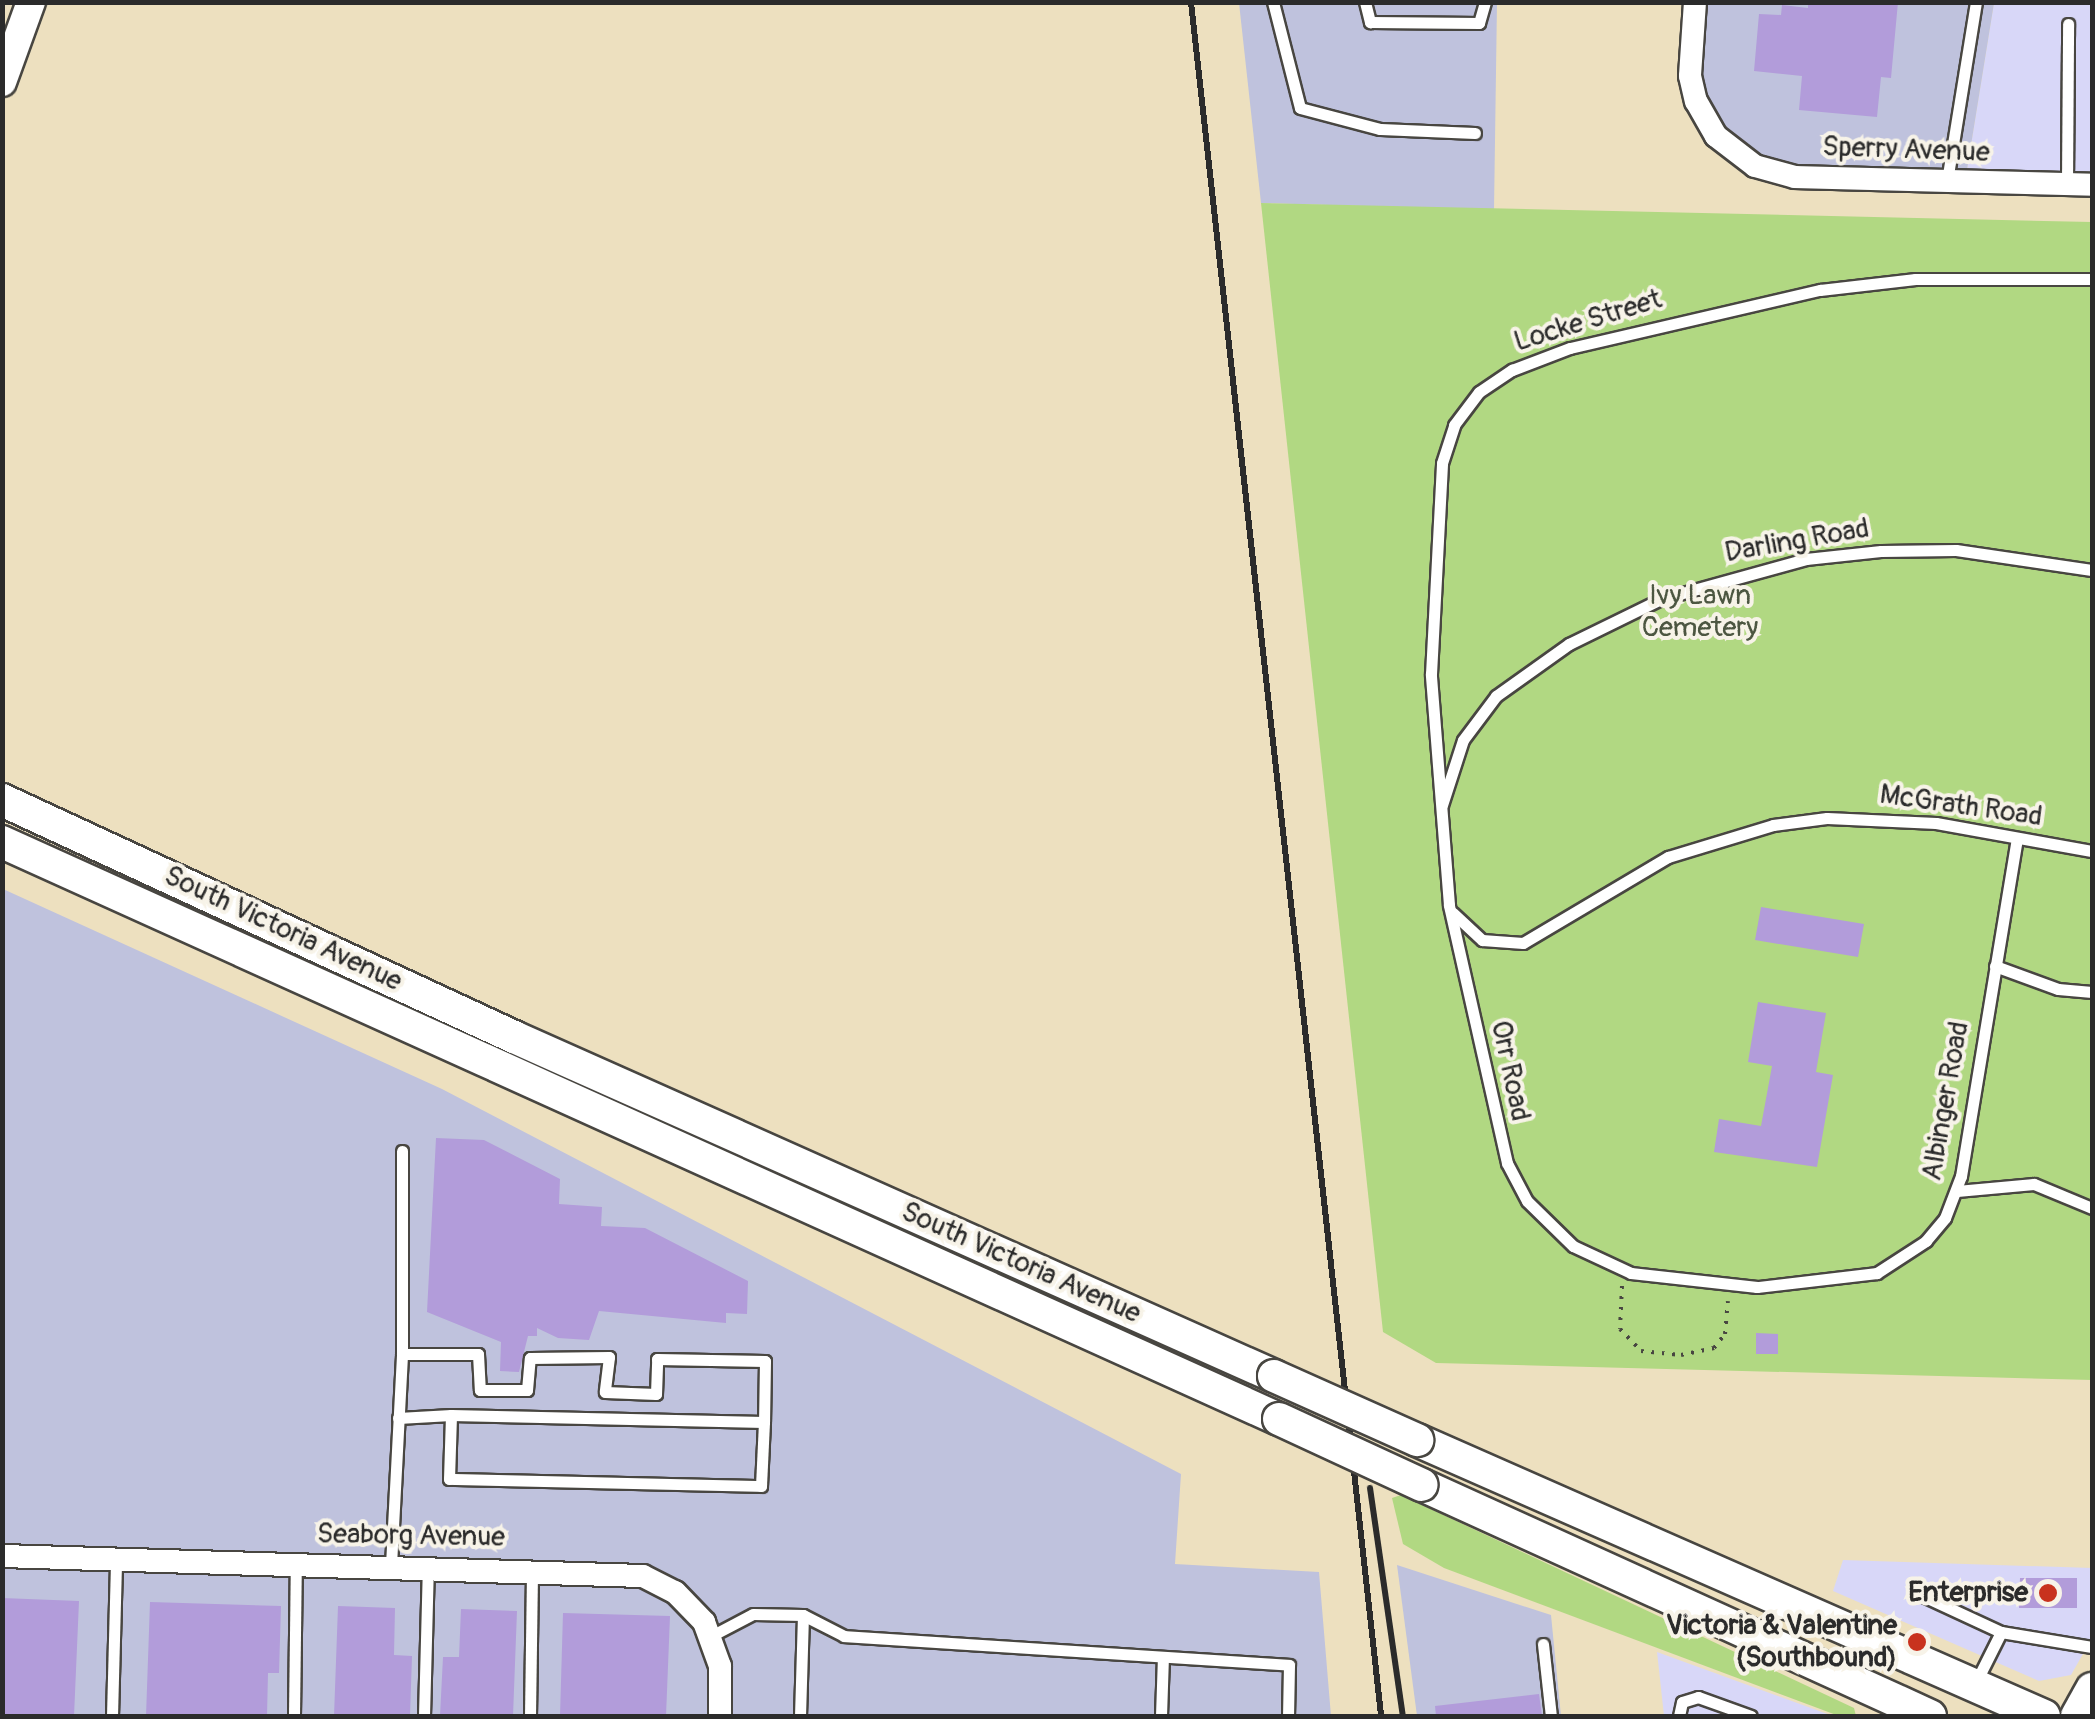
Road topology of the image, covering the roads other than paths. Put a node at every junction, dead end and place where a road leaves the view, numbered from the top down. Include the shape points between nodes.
1 (32, 2) edge
2 (1273, 2) edge
3 (1366, 2) edge
4 (1485, 2) edge
5 (1695, 2) edge
6 (1976, 2) edge
7 (2068, 24) dead end
8 (2, 82) edge
9 (1475, 133) dead end
10 (1947, 182) junction
11 (2066, 184) junction
12 (2092, 185) edge
13 (2092, 280) edge
14 (2092, 570) edge
15 (2, 781) edge
16 (2, 800) edge
17 (1440, 819) junction
18 (62, 824) junction
19 (2017, 838) junction
20 (10, 848) edge
21 (2092, 851) edge
22 (1449, 905) junction
23 (1995, 966) junction
24 (2092, 992) edge
25 (402, 1151) dead end
26 (1957, 1191) junction
27 (2092, 1208) edge
28 (1629, 1272) joint
29 (402, 1354) junction
30 (451, 1416) junction
31 (398, 1418) junction
32 (764, 1422) junction
33 (2, 1556) edge
34 (116, 1559) junction
35 (296, 1563) junction
36 (390, 1565) junction
37 (428, 1566) junction
38 (532, 1569) junction
39 (1921, 1595) dead end
40 (803, 1615) junction
41 (2001, 1632) junction
42 (711, 1636) junction
43 (1543, 1644) dead end
44 (2092, 1647) edge
45 (1164, 1656) junction
46 (1974, 1686) junction
47 (2092, 1690) edge
48 (112, 1716) edge
49 (294, 1716) edge
50 (424, 1716) edge
51 (530, 1716) edge
52 (720, 1716) edge
53 (800, 1716) edge
54 (1161, 1716) edge
55 (1288, 1716) edge
56 (1551, 1716) edge
57 (1679, 1716) edge
58 (1751, 1716) edge
59 (1930, 1716) edge
60 (2044, 1716) edge
61 (2076, 1716) edge

1 - 8 street
2 - 9 lane via 1300,108 1380,130
3 - 4 lane via 1370,22 1479,23
5 - 10 street, Sperry Avenue via 1692,85 1702,117 1725,145 1755,166 1795,177
6 - 10 lane
7 - 11 lane
10 - 11 street, Sperry Avenue
11 - 12 street, Sperry Avenue
13 - 17 lane, Locke Street via 1915,280 1820,290 1701,312 1570,348 1489,384 1454,424 1442,463 1431,674
14 - 17 lane, Darling Road via 1956,550 1881,551 1751,571 1661,599 1569,644 1496,696 1463,740
15 - 18 main road
16 - 18 main road, South Victoria Avenue
17 - 22 lane, Orr Road
18 - 46 main road, South Victoria Avenue, bridge via 514,1037
19 - 21 lane, McGrath Road
19 - 22 lane, McGrath Road via 1882,818 1772,826 1668,857 1516,945 1476,937
19 - 23 lane, Albinger Road
20 - 59 main road, South Victoria Avenue, bridge
22 - 28 lane, Orr Road via 1511,1173 1556,1233
23 - 24 lane via 2058,989
23 - 26 lane, Albinger Road
25 - 29 lane
26 - 27 lane via 2034,1184
26 - 28 lane, Albinger Road via 1936,1230 1890,1267 1810,1284 1730,1286
29 - 31 lane
29 - 32 lane via 478,1354 480,1390 527,1390 530,1358 609,1357 605,1392 656,1394 657,1359 764,1361
30 - 31 lane
30 - 32 lane
30 - 32 lane via 449,1479 761,1486
31 - 36 lane
33 - 34 street, Seaborg Avenue
34 - 35 street, Seaborg Avenue
34 - 48 lane
35 - 36 street, Seaborg Avenue
35 - 49 lane
36 - 37 street, Seaborg Avenue
37 - 38 street, Seaborg Avenue
37 - 50 lane
38 - 42 street, Seaborg Avenue via 643,1576 688,1602
38 - 51 lane
39 - 41 lane
40 - 42 lane via 753,1614
40 - 45 lane via 844,1636
40 - 53 lane
41 - 44 lane
41 - 46 lane
42 - 52 street, Seaborg Avenue via 720,1666
43 - 56 lane
45 - 54 lane
45 - 55 lane via 1289,1665
46 - 60 main road, South Victoria Avenue
47 - 61 main road
57 - 58 lane via 1682,1702 1698,1698

